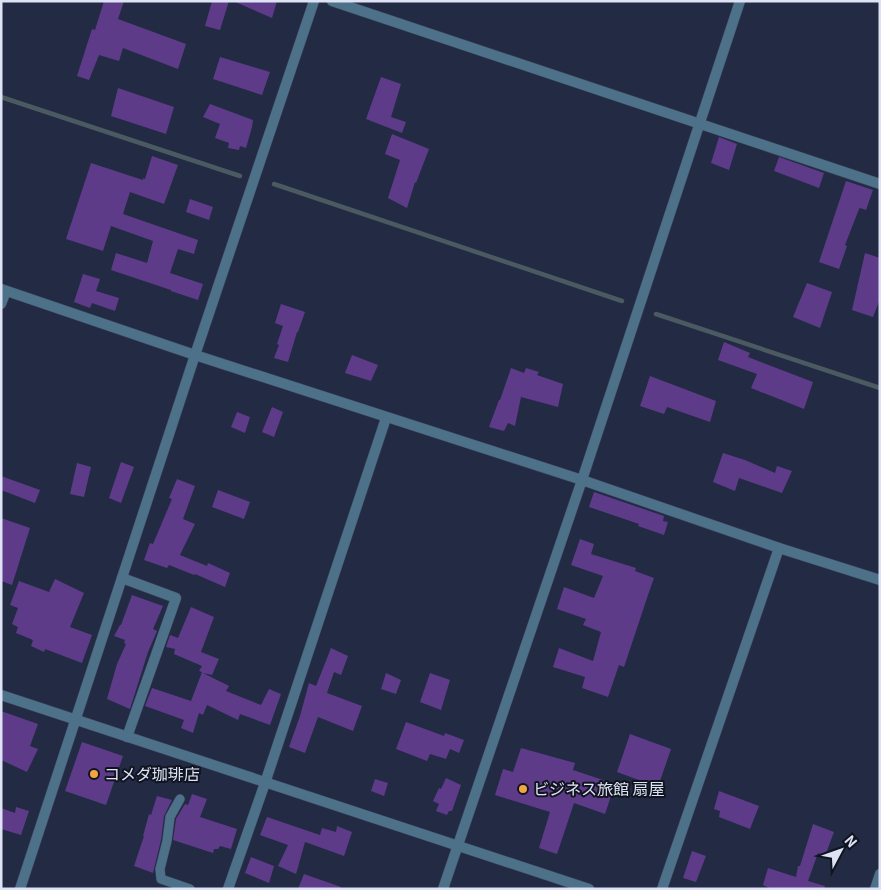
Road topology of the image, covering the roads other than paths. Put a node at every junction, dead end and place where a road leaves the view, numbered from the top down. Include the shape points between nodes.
1 (314, 1) edge
2 (332, 1) edge
3 (740, 1) edge
4 (700, 124) junction
5 (880, 184) edge
6 (4, 290) edge
7 (1, 304) edge
8 (195, 355) junction
9 (386, 418) junction
10 (582, 480) junction
11 (779, 548) junction
12 (122, 578) junction
13 (880, 580) edge
14 (1, 695) edge
15 (75, 720) junction
16 (127, 736) junction
17 (265, 783) junction
18 (180, 799) dead end
19 (457, 846) junction
20 (880, 874) edge
21 (20, 889) edge
22 (190, 889) edge
23 (228, 889) edge
24 (443, 889) edge
25 (589, 889) edge
26 (662, 889) edge
27 (875, 889) edge

1 - 8 street
2 - 4 street
3 - 4 street
4 - 5 street
4 - 10 street
6 - 7 street
6 - 8 street
8 - 9 street
8 - 12 street
9 - 10 street
9 - 17 street
10 - 11 street
10 - 19 street
11 - 13 street
11 - 26 street
12 - 15 street
12 - 16 street via 176,598
14 - 15 street
15 - 16 street
15 - 21 street
16 - 17 street
17 - 19 street
17 - 23 street
18 - 22 lane via 170,818 160,869 162,879
19 - 24 street
19 - 25 street
20 - 27 street

